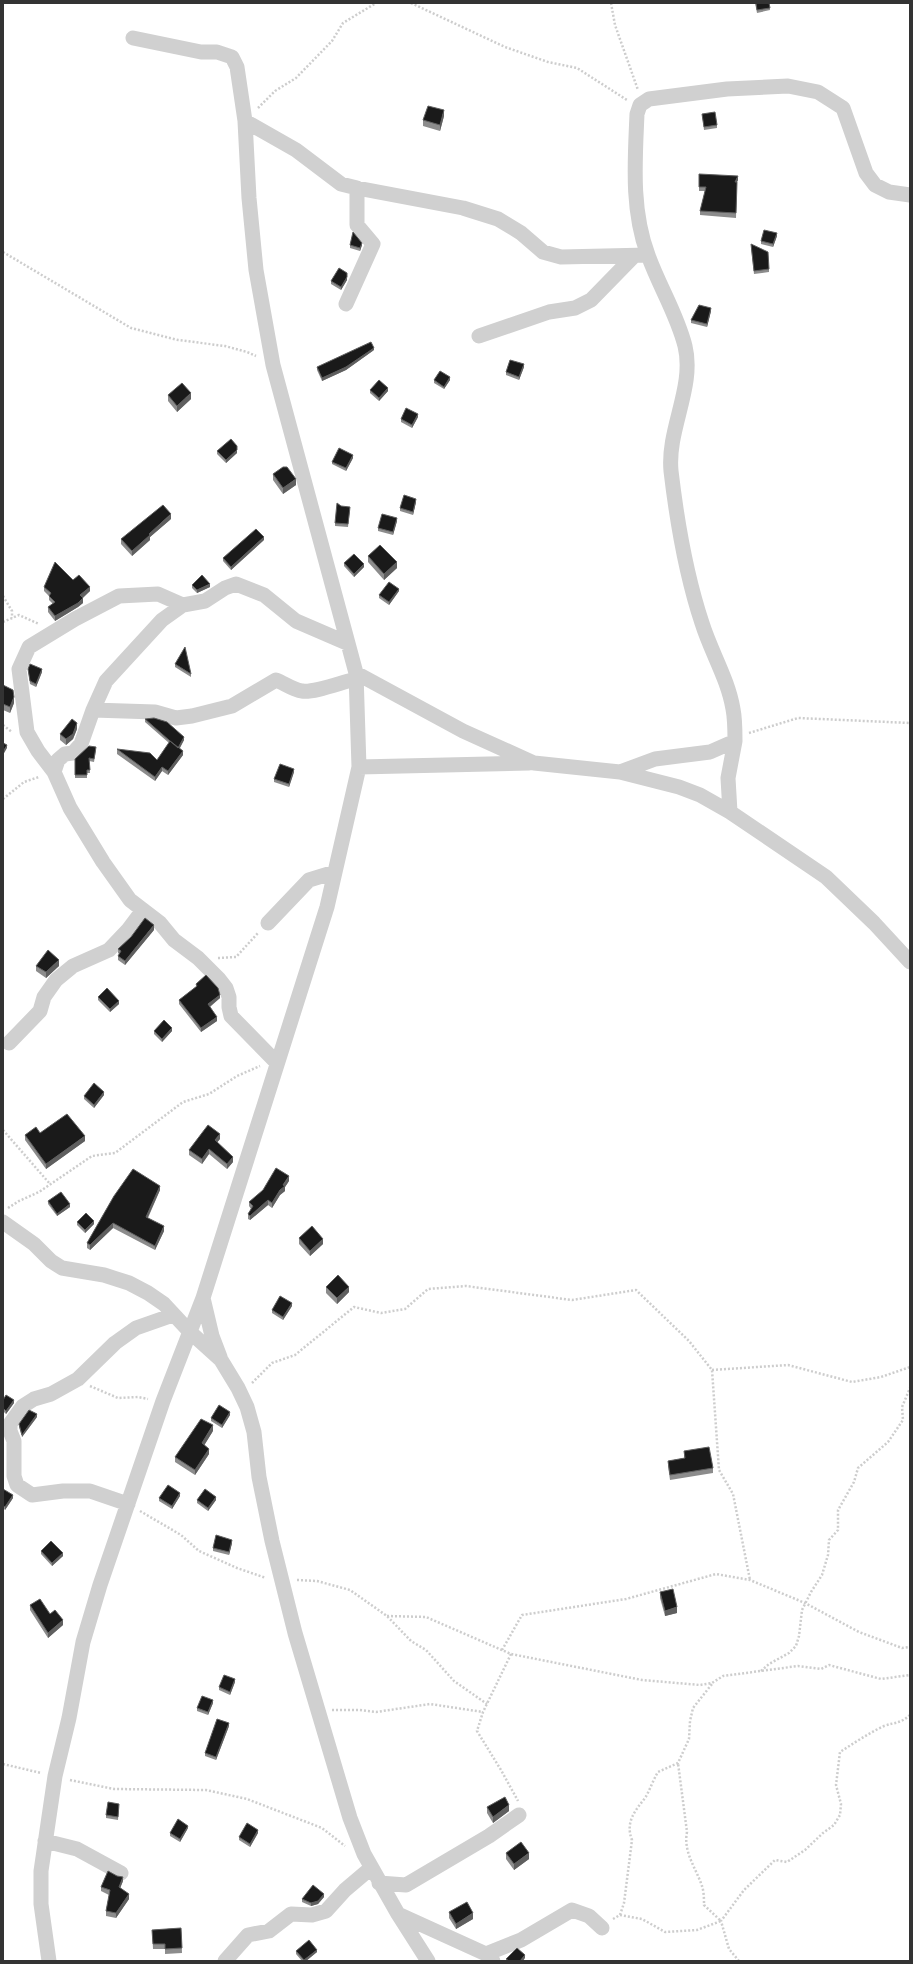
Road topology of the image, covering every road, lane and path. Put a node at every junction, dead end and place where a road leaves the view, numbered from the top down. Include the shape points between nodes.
1 (376, 3) edge
2 (411, 3) edge
3 (611, 3) edge
4 (134, 38) dead end
5 (640, 105) junction
6 (245, 121) junction
7 (357, 188) junction
8 (910, 195) edge
9 (3, 252) edge
10 (648, 255) junction
11 (633, 256) junction
12 (346, 304) dead end
13 (479, 336) dead end
14 (273, 365) junction
15 (3, 596) edge
16 (183, 605) junction
17 (12, 618) junction
18 (3, 622) edge
19 (52, 633) junction
20 (346, 643) junction
21 (356, 676) junction
22 (92, 710) junction
23 (910, 723) edge
24 (736, 741) junction
25 (534, 763) junction
26 (359, 767) junction
27 (54, 772) junction
28 (620, 772) junction
29 (3, 799) edge
30 (730, 812) junction
31 (335, 872) junction
32 (142, 910) junction
33 (268, 923) joint
34 (198, 958) junction
35 (910, 962) edge
36 (9, 1043) dead end
37 (277, 1063) junction
38 (3, 1130) edge
39 (50, 1184) junction
40 (3, 1212) edge
41 (3, 1222) edge
42 (203, 1298) junction
43 (173, 1315) junction
44 (190, 1332) junction
45 (221, 1360) junction
46 (910, 1367) edge
47 (712, 1370) junction
48 (78, 1379) junction
49 (910, 1388) edge
50 (163, 1401) junction
51 (247, 1407) junction
52 (128, 1504) junction
53 (281, 1580) junction
54 (750, 1580) junction
55 (805, 1603) junction
56 (387, 1616) junction
57 (910, 1647) edge
58 (502, 1650) junction
59 (511, 1654) junction
60 (761, 1671) junction
61 (910, 1675) edge
62 (712, 1684) junction
63 (487, 1704) junction
64 (317, 1710) junction
65 (483, 1712) junction
66 (910, 1716) edge
67 (3, 1764) edge
68 (678, 1764) junction
69 (55, 1776) junction
70 (519, 1815) joint
71 (45, 1841) junction
72 (347, 1848) dead end
73 (371, 1868) junction
74 (121, 1873) dead end
75 (379, 1883) junction
76 (398, 1914) junction
77 (620, 1915) junction
78 (721, 1921) junction
79 (602, 1928) joint
80 (489, 1958) edge
81 (49, 1961) edge
82 (225, 1961) edge
83 (428, 1961) edge
84 (739, 1961) edge

1 - 6 path via 342,23 332,40 296,78 276,91
2 - 5 path via 505,47 548,62 577,68 621,98
3 - 5 path via 615,25 637,85
4 - 6 street via 201,52 217,52 232,57 237,67
5 - 8 street via 649,98 727,89 788,86 818,92 843,108 866,173 875,185 888,192
5 - 10 street via 636,114 635,190
6 - 7 street via 296,150 341,184
6 - 14 street via 256,270
7 - 11 street via 463,208 498,219 521,232 543,252 561,257
7 - 12 street via 357,225 373,244
9 - 14 path via 131,328 178,340 239,350
10 - 11 street
10 - 24 street via 671,305 685,347 684,385 671,449 671,469 692,589 733,708
11 - 13 street via 591,300 575,308 549,312
14 - 20 street
15 - 17 path via 12,611
16 - 19 street via 158,594 119,596
16 - 20 street via 205,601 236,584 264,595 296,621
16 - 22 street via 162,620 106,681
17 - 18 path
17 - 19 path via 20,615
19 - 27 street via 29,647 19,668 27,732
20 - 21 street
21 - 22 street via 316,691 301,691 276,680 232,706 192,716 176,718 155,712
21 - 25 street via 463,731
21 - 26 street
22 - 27 street via 82,744 58,760
23 - 24 path via 798,718 743,735
24 - 28 street via 710,752 655,759
24 - 30 street via 728,778
25 - 26 street
25 - 28 street
26 - 31 street
27 - 29 path via 24,782
27 - 32 street via 70,808 103,862 130,900
28 - 30 street via 680,787
30 - 35 street via 826,877
31 - 33 street via 309,880
31 - 37 street via 327,907
32 - 34 street
32 - 36 street via 109,950 73,966 56,980 44,997 40,1011
33 - 34 path via 236,958
34 - 37 street via 226,988 231,1016
37 - 39 path via 261,1066 237,1076 209,1094 183,1102 115,1153 92,1156
37 - 42 street
38 - 39 path
39 - 40 path
41 - 43 street via 62,1268 104,1275 129,1283 164,1304
42 - 44 street
42 - 45 street
43 - 44 street
43 - 48 street via 136,1328 115,1343
44 - 45 street
44 - 50 street
45 - 51 street
46 - 47 path via 881,1377 852,1382 788,1365
47 - 51 path via 689,1341 636,1290 572,1300 466,1286 428,1288 405,1309 381,1313 354,1307 295,1355 272,1363 252,1383
47 - 54 path via 719,1470 733,1494
48 - 50 path via 97,1391 118,1398 138,1397
48 - 52 street via 23,1406 10,1424 17,1485 32,1495 90,1491
49 - 55 path via 902,1407 903,1420 888,1442 858,1468 854,1482 838,1510 838,1530 829,1540 822,1575
50 - 52 street
51 - 53 street via 254,1432 260,1484
52 - 53 path via 181,1535 200,1551 251,1573
52 - 69 street via 83,1642 70,1718
53 - 56 path via 317,1581 350,1590
53 - 64 street
54 - 55 path
54 - 58 path via 716,1574 626,1599 522,1615
55 - 57 path via 859,1632 902,1648
55 - 60 path via 796,1646
56 - 58 path via 426,1618
56 - 63 path via 411,1641 426,1650 454,1681
58 - 59 path
59 - 62 path via 642,1680
59 - 63 path
60 - 61 path via 798,1666 821,1669 829,1665 881,1679
60 - 62 path via 723,1676
62 - 68 path via 693,1708 690,1739
63 - 65 path
64 - 65 path via 376,1712 430,1704
64 - 73 street via 350,1818
65 - 70 path via 476,1732 501,1770 521,1808
66 - 78 path via 902,1722 885,1726 840,1752 836,1785 841,1804 840,1815 834,1825 787,1862 775,1860 744,1890
67 - 69 path
68 - 77 path via 658,1772 645,1797 634,1811 629,1832 632,1840 624,1903
68 - 78 path via 685,1840 690,1859 703,1887 704,1905
69 - 71 street
69 - 72 path via 114,1789 206,1790 247,1799 322,1828
70 - 75 street via 489,1836 406,1885
71 - 74 street via 77,1849
71 - 81 street via 40,1888
73 - 75 street
73 - 82 street via 345,1890 326,1911 312,1915 291,1914 269,1931 248,1935
75 - 76 street
76 - 80 street
76 - 83 street
77 - 78 path via 642,1919 664,1932 697,1930
77 - 79 path
78 - 84 path via 729,1949
79 - 80 street via 589,1916 572,1910

